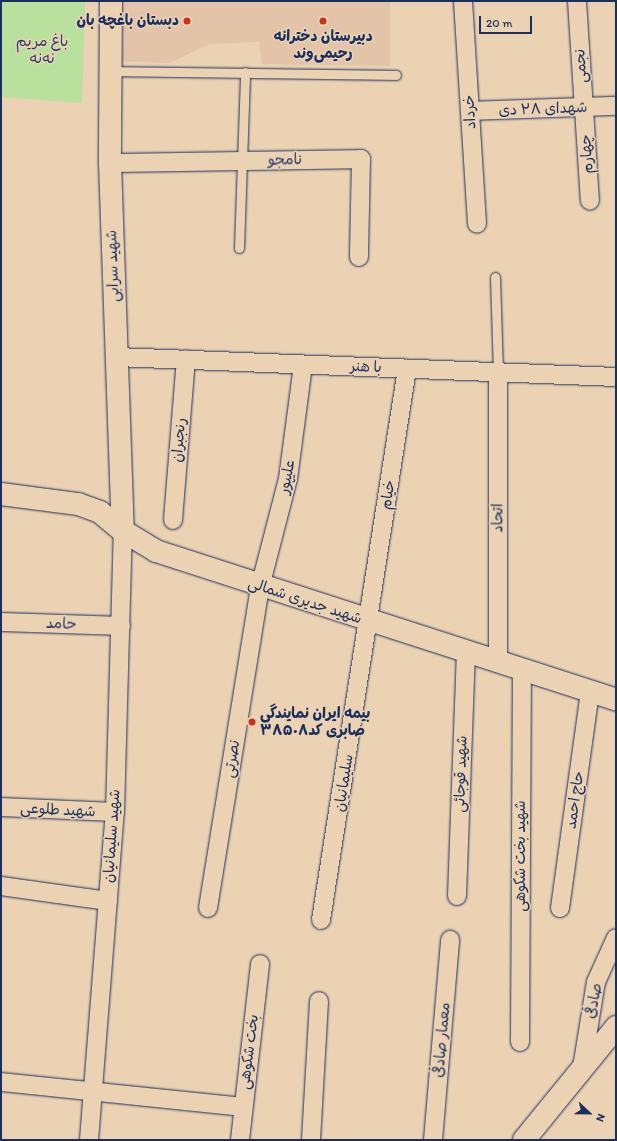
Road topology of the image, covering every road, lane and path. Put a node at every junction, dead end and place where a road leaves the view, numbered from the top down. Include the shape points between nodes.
1 (111, 1) edge
2 (463, 1) edge
3 (577, 1) edge
4 (110, 71) junction
5 (245, 72) junction
6 (396, 75) dead end
7 (616, 106) edge
8 (584, 107) junction
9 (470, 111) junction
10 (242, 161) junction
11 (110, 163) junction
12 (590, 201) dead end
13 (477, 224) dead end
14 (239, 248) dead end
15 (358, 258) dead end
16 (495, 277) dead end
17 (116, 357) junction
18 (186, 360) junction
19 (303, 365) junction
20 (407, 369) junction
21 (498, 373) junction
22 (616, 377) edge
23 (1, 494) edge
24 (173, 520) dead end
25 (123, 531) junction
26 (260, 586) junction
27 (1, 622) edge
28 (370, 622) junction
29 (121, 626) junction
30 (466, 652) junction
31 (498, 662) junction
32 (522, 670) junction
33 (590, 692) junction
34 (616, 699) edge
35 (1, 807) edge
36 (115, 812) junction
37 (1, 886) edge
38 (457, 896) dead end
39 (108, 901) junction
40 (208, 908) dead end
41 (560, 908) dead end
42 (321, 920) dead end
43 (616, 938) edge
44 (450, 940) dead end
45 (260, 964) dead end
46 (319, 1001) dead end
47 (616, 1027) edge
48 (520, 1042) dead end
49 (582, 1068) junction
50 (1, 1082) edge
51 (93, 1091) junction
52 (242, 1106) junction
53 (90, 1140) edge
54 (240, 1140) edge
55 (311, 1140) edge
56 (433, 1140) edge
57 (524, 1140) edge

1 - 4 main road, شهید سرابی
2 - 9 street, خرداد
3 - 8 street, نجمی
4 - 5 lane
4 - 11 main road, شهید سرابی
5 - 6 lane
5 - 10 lane
7 - 8 street, شهدای ۲۸ دی
8 - 9 street, شهدای ۲۸ دی
8 - 12 street, چهارم
9 - 13 street, خرداد
10 - 11 street, نامجو
10 - 14 lane
10 - 15 street, نامجو via 361,159
11 - 17 main road, شهید سرابی
16 - 21 lane
17 - 18 street, با هنر
17 - 25 main road, شهید سرابی
18 - 19 street, با هنر
18 - 24 street, رنجبران
19 - 20 street, با هنر
19 - 26 street, علیپور via 288,479
20 - 21 street, با هنر
20 - 28 street, خیام
21 - 22 street, با هنر
21 - 31 street, اتحاد
23 - 25 main road, شهید جدیری شمالی via 78,504 100,512
25 - 26 main road, شهید جدیری شمالی via 156,551
25 - 29 street, شهید سلیمانیان
26 - 28 main road, شهید جدیری شمالی
26 - 40 street, نصرتی
27 - 29 street, حامد
28 - 30 main road, شهید جدیری شمالی
28 - 42 street, سلیمانیان
29 - 36 street, شهید سلیمانیان
30 - 31 main road, شهید جدیری شمالی
30 - 38 street, شهید قوجائی
31 - 32 main road, شهید جدیری شمالی
32 - 33 main road, شهید جدیری شمالی
32 - 48 street, شهید بخت شکوهی
33 - 34 main road, شهید جدیری شمالی
33 - 41 street, حاج احمد
35 - 36 street, شهید طلوعی
36 - 39 street, شهید سلیمانیان
37 - 39 street
39 - 51 street, شهید سلیمانیان
43 - 49 street, صادقی via 596,982
44 - 56 street, معمار صادقی
45 - 52 street, بخت شکوهی
46 - 55 street
47 - 49 main road
49 - 57 main road
50 - 51 street
51 - 52 street
51 - 53 street, شهید سلیمانیان
52 - 54 street, بخت شکوهی

